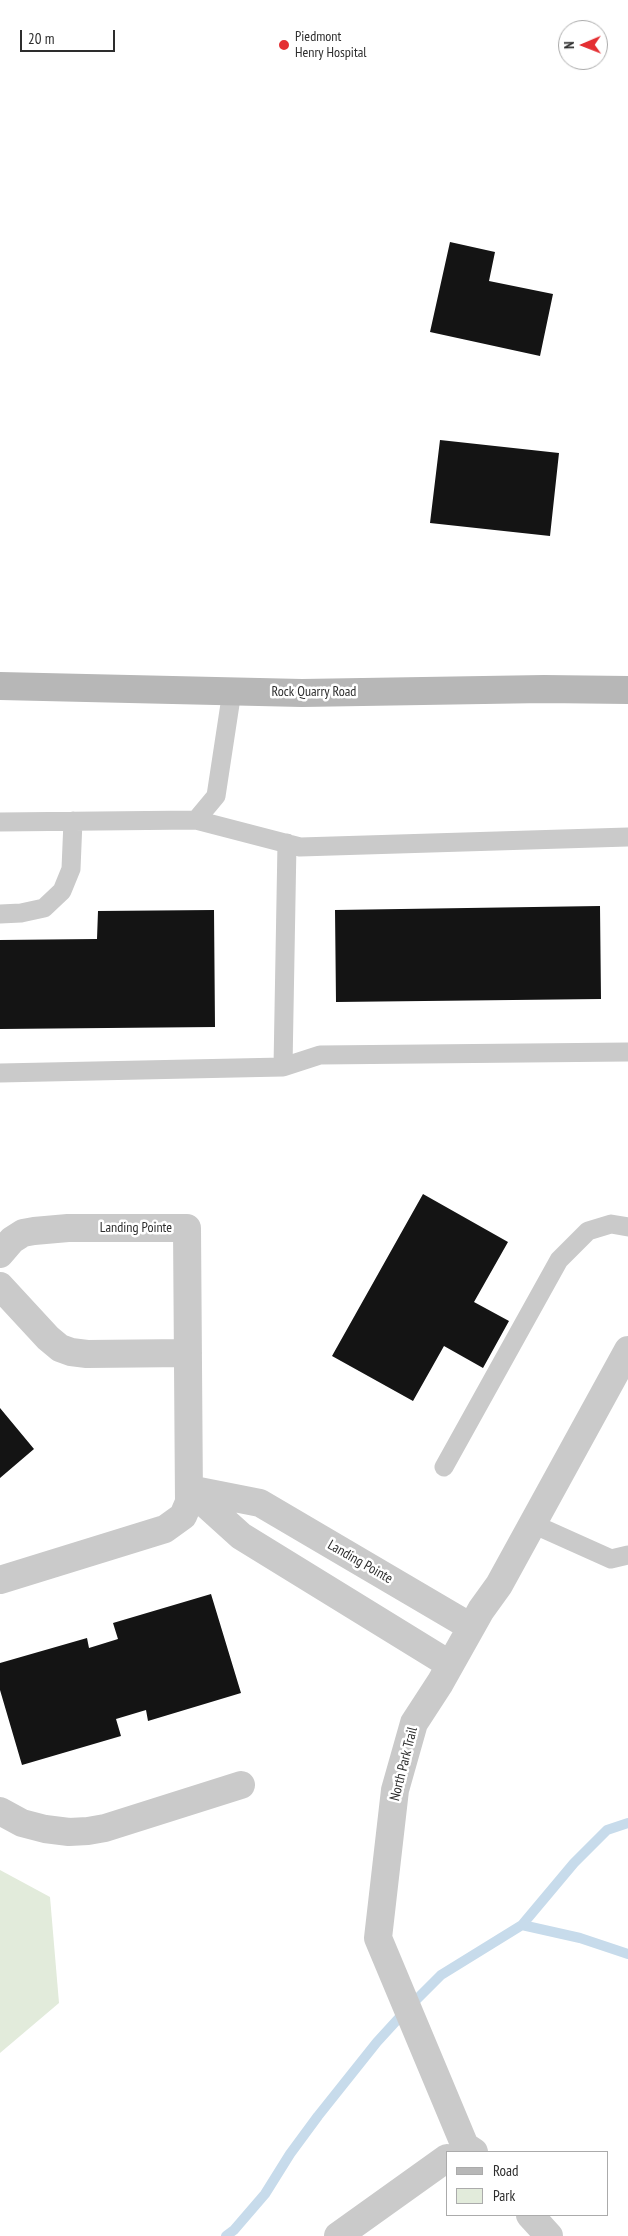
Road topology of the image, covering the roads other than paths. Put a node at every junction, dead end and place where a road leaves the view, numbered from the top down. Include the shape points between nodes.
1 (0, 686) edge
2 (628, 690) edge
3 (232, 691) junction
4 (196, 820) junction
5 (73, 821) junction
6 (0, 822) edge
7 (628, 837) edge
8 (287, 843) junction
9 (0, 914) edge
10 (628, 1052) edge
11 (283, 1067) junction
12 (0, 1073) edge
13 (628, 1227) edge
14 (0, 1254) edge
15 (0, 1286) edge
16 (628, 1350) edge
17 (188, 1353) junction
18 (444, 1466) dead end
19 (189, 1489) junction
20 (532, 1524) junction
21 (628, 1555) edge
22 (0, 1580) edge
23 (471, 1627) junction
24 (449, 1664) junction
25 (241, 1785) dead end
26 (0, 1811) edge
27 (460, 2151) edge
28 (446, 2162) edge
29 (531, 2216) edge
30 (338, 2236) edge
31 (549, 2236) edge

1 - 3 street, Rock Quarry Road
2 - 3 street, Rock Quarry Road
3 - 4 lane via 216,796
4 - 5 lane
4 - 8 lane
5 - 6 lane
5 - 9 lane via 70,869 62,890 44,908
7 - 8 lane via 300,847
8 - 11 lane
10 - 11 lane via 320,1055
11 - 12 lane
13 - 18 lane via 611,1224 588,1232 560,1260
14 - 17 street, Landing Pointe via 12,1240 34,1231 187,1228
15 - 17 street via 48,1338 71,1352
16 - 20 street, North Park Trail
17 - 19 street, Landing Pointe
19 - 22 street, Landing Pointe via 187,1510 165,1529
19 - 23 street, Landing Pointe via 260,1503
19 - 24 street via 241,1536
20 - 21 lane via 611,1559
20 - 23 street, North Park Trail via 499,1585
23 - 24 street, North Park Trail
24 - 27 street, North Park Trail via 414,1723 395,1790 378,1938
25 - 26 street via 88,1831 45,1829 22,1823
28 - 30 street
29 - 31 street

